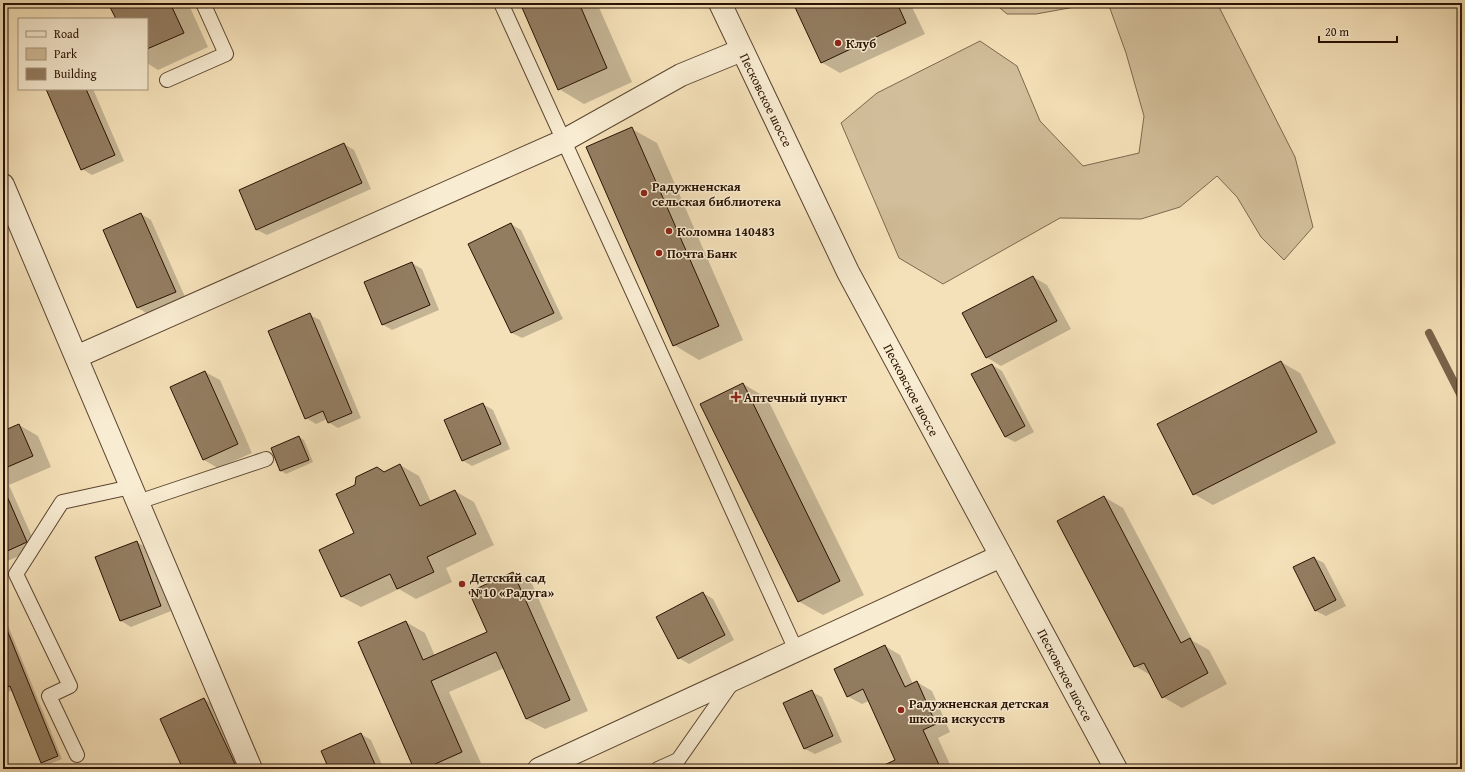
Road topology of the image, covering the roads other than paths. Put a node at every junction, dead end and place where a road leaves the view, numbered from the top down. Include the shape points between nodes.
1 (203, 3) edge
2 (501, 3) edge
3 (720, 3) edge
4 (742, 50) junction
5 (167, 80) dead end
6 (563, 141) junction
7 (3, 185) edge
8 (76, 357) junction
9 (266, 459) dead end
10 (135, 494) junction
11 (1001, 556) junction
12 (796, 650) junction
13 (736, 678) junction
14 (77, 754) dead end
15 (251, 769) edge
16 (539, 769) edge
17 (658, 769) edge
18 (1116, 769) edge

1 - 5 lane via 226,54
2 - 6 lane
3 - 4 street, Песковское шоссе
4 - 6 street via 681,75
4 - 11 street, Песковское шоссе via 848,272
6 - 8 street
6 - 12 lane
7 - 8 street
8 - 10 street
9 - 10 lane
10 - 14 lane via 62,502 16,574 70,686 49,696
10 - 15 street
11 - 12 street
11 - 18 street, Песковское шоссе
12 - 13 street
13 - 16 street
13 - 17 lane via 678,760

